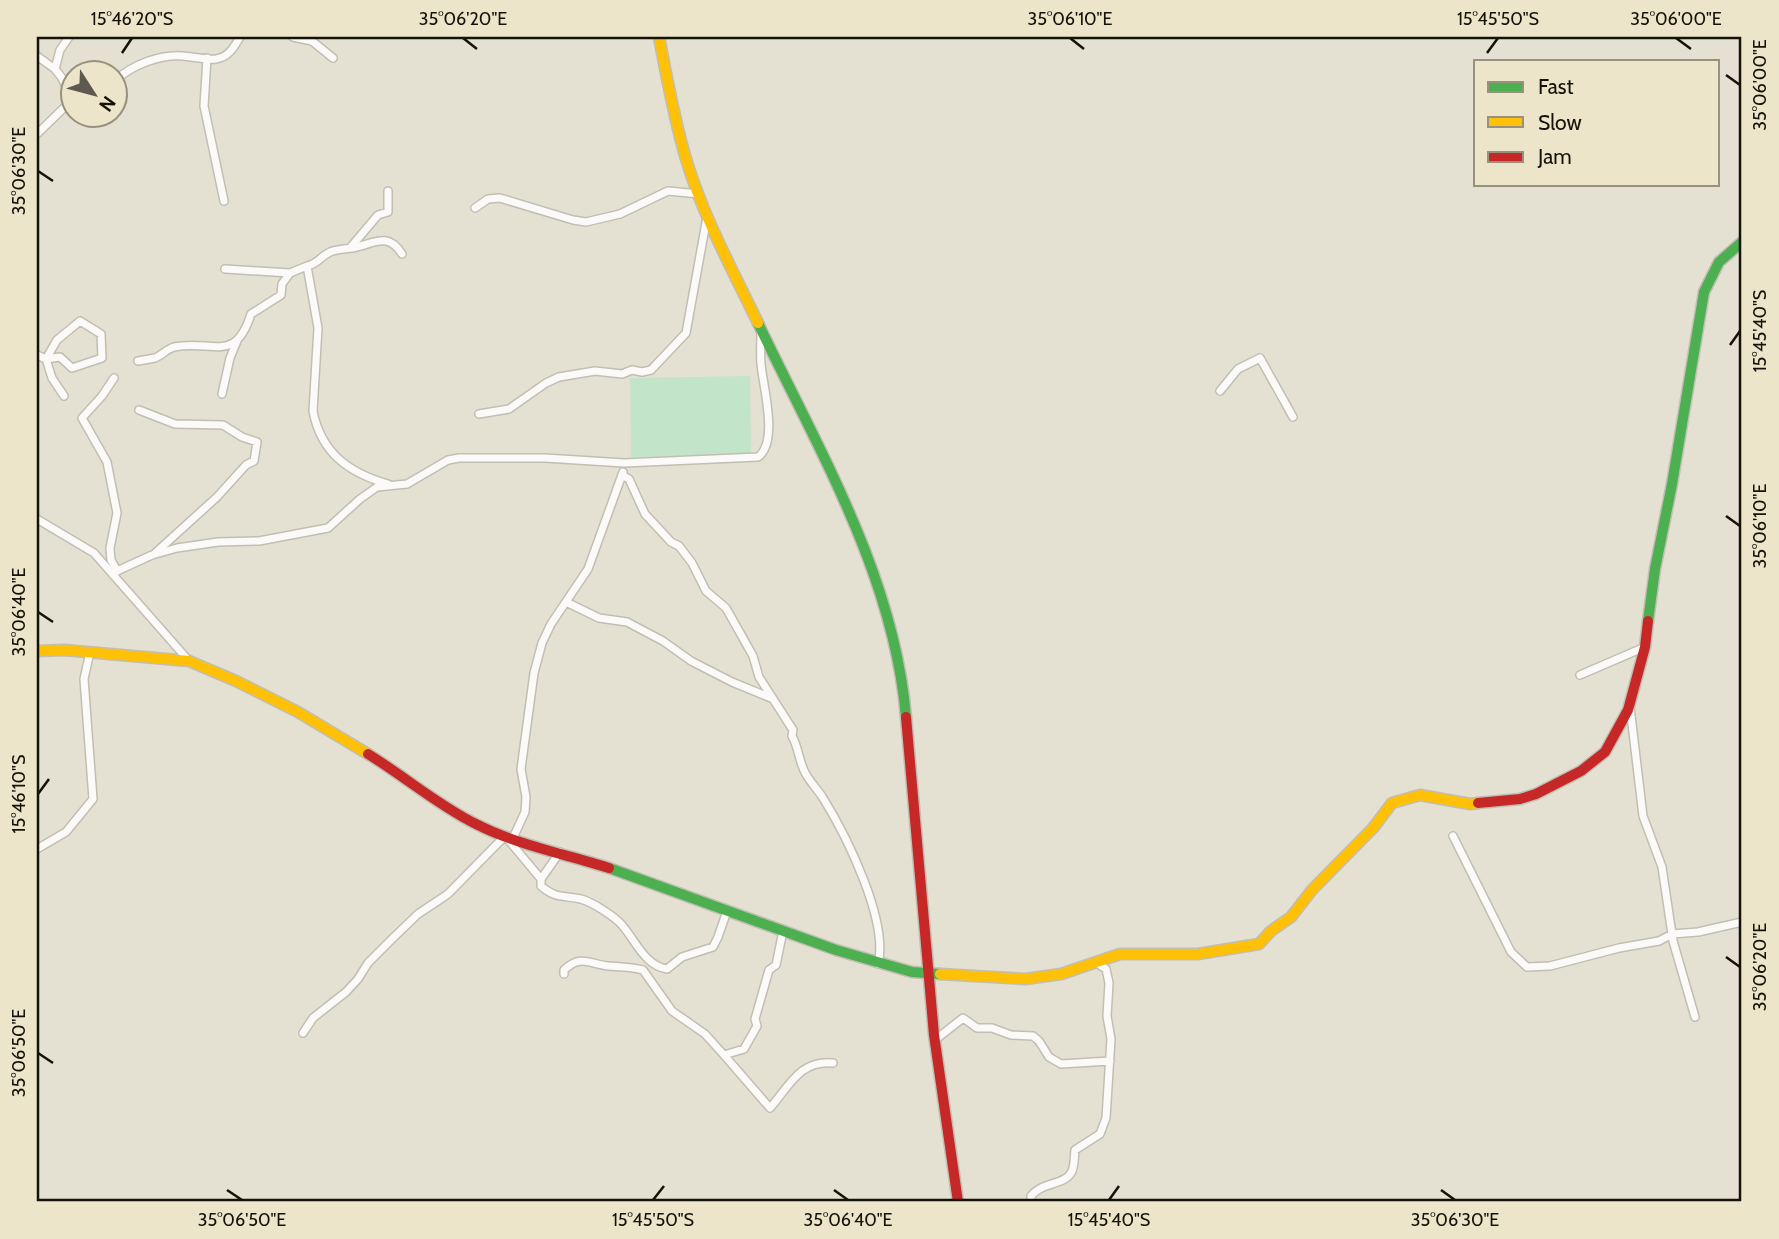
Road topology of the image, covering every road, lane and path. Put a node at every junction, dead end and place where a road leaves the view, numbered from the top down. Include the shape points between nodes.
1 (69, 37) edge
2 (240, 37) edge
3 (293, 37) edge
4 (659, 37) edge
5 (37, 56) edge
6 (207, 58) junction
7 (333, 58) dead end
8 (55, 69) junction
9 (130, 69) edge
10 (60, 75) edge
11 (60, 112) edge
12 (37, 134) edge
13 (388, 191) dead end
14 (699, 194) junction
15 (224, 201) dead end
16 (475, 208) dead end
17 (707, 217) junction
18 (1742, 242) edge
19 (349, 248) junction
20 (402, 254) dead end
21 (307, 266) junction
22 (225, 269) dead end
23 (289, 273) junction
24 (761, 330) junction
25 (237, 340) junction
26 (37, 355) edge
27 (46, 359) junction
28 (138, 361) dead end
29 (114, 378) dead end
30 (1220, 391) dead end
31 (222, 394) dead end
32 (64, 396) dead end
33 (139, 410) dead end
34 (478, 414) dead end
35 (1293, 417) dead end
36 (624, 463) junction
37 (622, 475) junction
38 (389, 485) junction
39 (37, 519) edge
40 (152, 555) junction
41 (115, 573) junction
42 (566, 602) junction
43 (1645, 647) junction
44 (37, 651) edge
45 (90, 652) junction
46 (189, 661) junction
47 (1580, 675) dead end
48 (771, 698) junction
49 (1630, 705) junction
50 (1452, 836) dead end
51 (509, 837) junction
52 (37, 849) edge
53 (560, 852) junction
54 (541, 879) junction
55 (727, 911) junction
56 (1742, 922) edge
57 (783, 931) junction
58 (1672, 934) junction
59 (1097, 963) junction
60 (878, 964) junction
61 (564, 974) dead end
62 (929, 974) junction
63 (1695, 1017) dead end
64 (303, 1033) dead end
65 (934, 1040) junction
66 (724, 1055) junction
67 (1110, 1061) junction
68 (833, 1063) dead end
69 (958, 1202) edge
70 (1031, 1202) edge

1 - 8 street
2 - 6 street via 231,52
3 - 7 street via 312,41
4 - 14 street via 672,107
5 - 8 street
6 - 9 street via 177,55
6 - 15 street via 204,106
8 - 10 street
11 - 12 street
13 - 19 street via 388,212 379,215
14 - 16 street via 668,191 620,214 586,222 499,198
14 - 17 street
17 - 24 street
17 - 34 street via 686,333 652,370 622,374 595,370 559,377 509,409
18 - 43 street via 1719,262 1701,303
19 - 20 street via 383,240
19 - 21 street via 331,251
21 - 23 street
21 - 38 street via 318,328 315,422 328,450 365,478
22 - 23 street
23 - 25 street via 281,295 251,314
24 - 36 street via 769,420 763,454 749,459
24 - 62 street via 859,534 889,617 905,702
25 - 28 street via 221,347 174,347
25 - 31 street
26 - 27 street
27 - 27 street via 57,340 80,321 101,334 102,358 72,368 60,357
27 - 32 street
29 - 41 street via 82,418 107,463 117,513 110,548
30 - 35 street via 1238,369 1260,358
33 - 40 street via 175,424 223,425 257,442 254,461
36 - 37 street
36 - 38 street via 459,458 408,484
37 - 42 street via 588,569
37 - 48 street via 629,479 645,514 679,546 706,591 726,608
38 - 40 street via 369,492 336,522 317,531 195,545
39 - 41 street via 86,547
40 - 41 street
41 - 46 street
42 - 48 street via 600,618 627,622 691,661
42 - 51 street via 542,643 534,673 521,769 524,812
43 - 47 street
43 - 49 street
44 - 45 street
45 - 46 street
45 - 52 street via 84,679 93,799 66,832
46 - 51 street via 298,712 449,809
48 - 60 street via 793,730 806,775 868,889 879,932
49 - 58 street via 1643,816 1662,867
49 - 59 street via 1605,752 1581,771 1536,794 1470,804 1420,795 1392,803 1291,916 1259,944 1198,954 1131,953
50 - 58 street via 1511,953 1527,967 1659,941
51 - 53 street
51 - 54 street
51 - 64 street via 449,894 418,914 384,946
53 - 54 street
53 - 55 street
54 - 55 street via 541,886 551,895 593,903 622,926 660,968 667,969 682,957 713,947
55 - 57 street
56 - 58 street
57 - 60 street
57 - 66 street via 776,965 769,970 755,1019 757,1026 744,1049
58 - 63 street
59 - 62 street via 1026,979
59 - 67 street via 1106,969 1109,983
60 - 62 street
61 - 66 street via 572,963 587,960 643,970 672,1011 705,1034
62 - 65 street
65 - 67 street via 964,1018 976,1028 1033,1036 1049,1057 1061,1064
65 - 69 street
66 - 68 street via 770,1108 806,1066
67 - 70 street via 1101,1131 1075,1150 1069,1176 1040,1187

